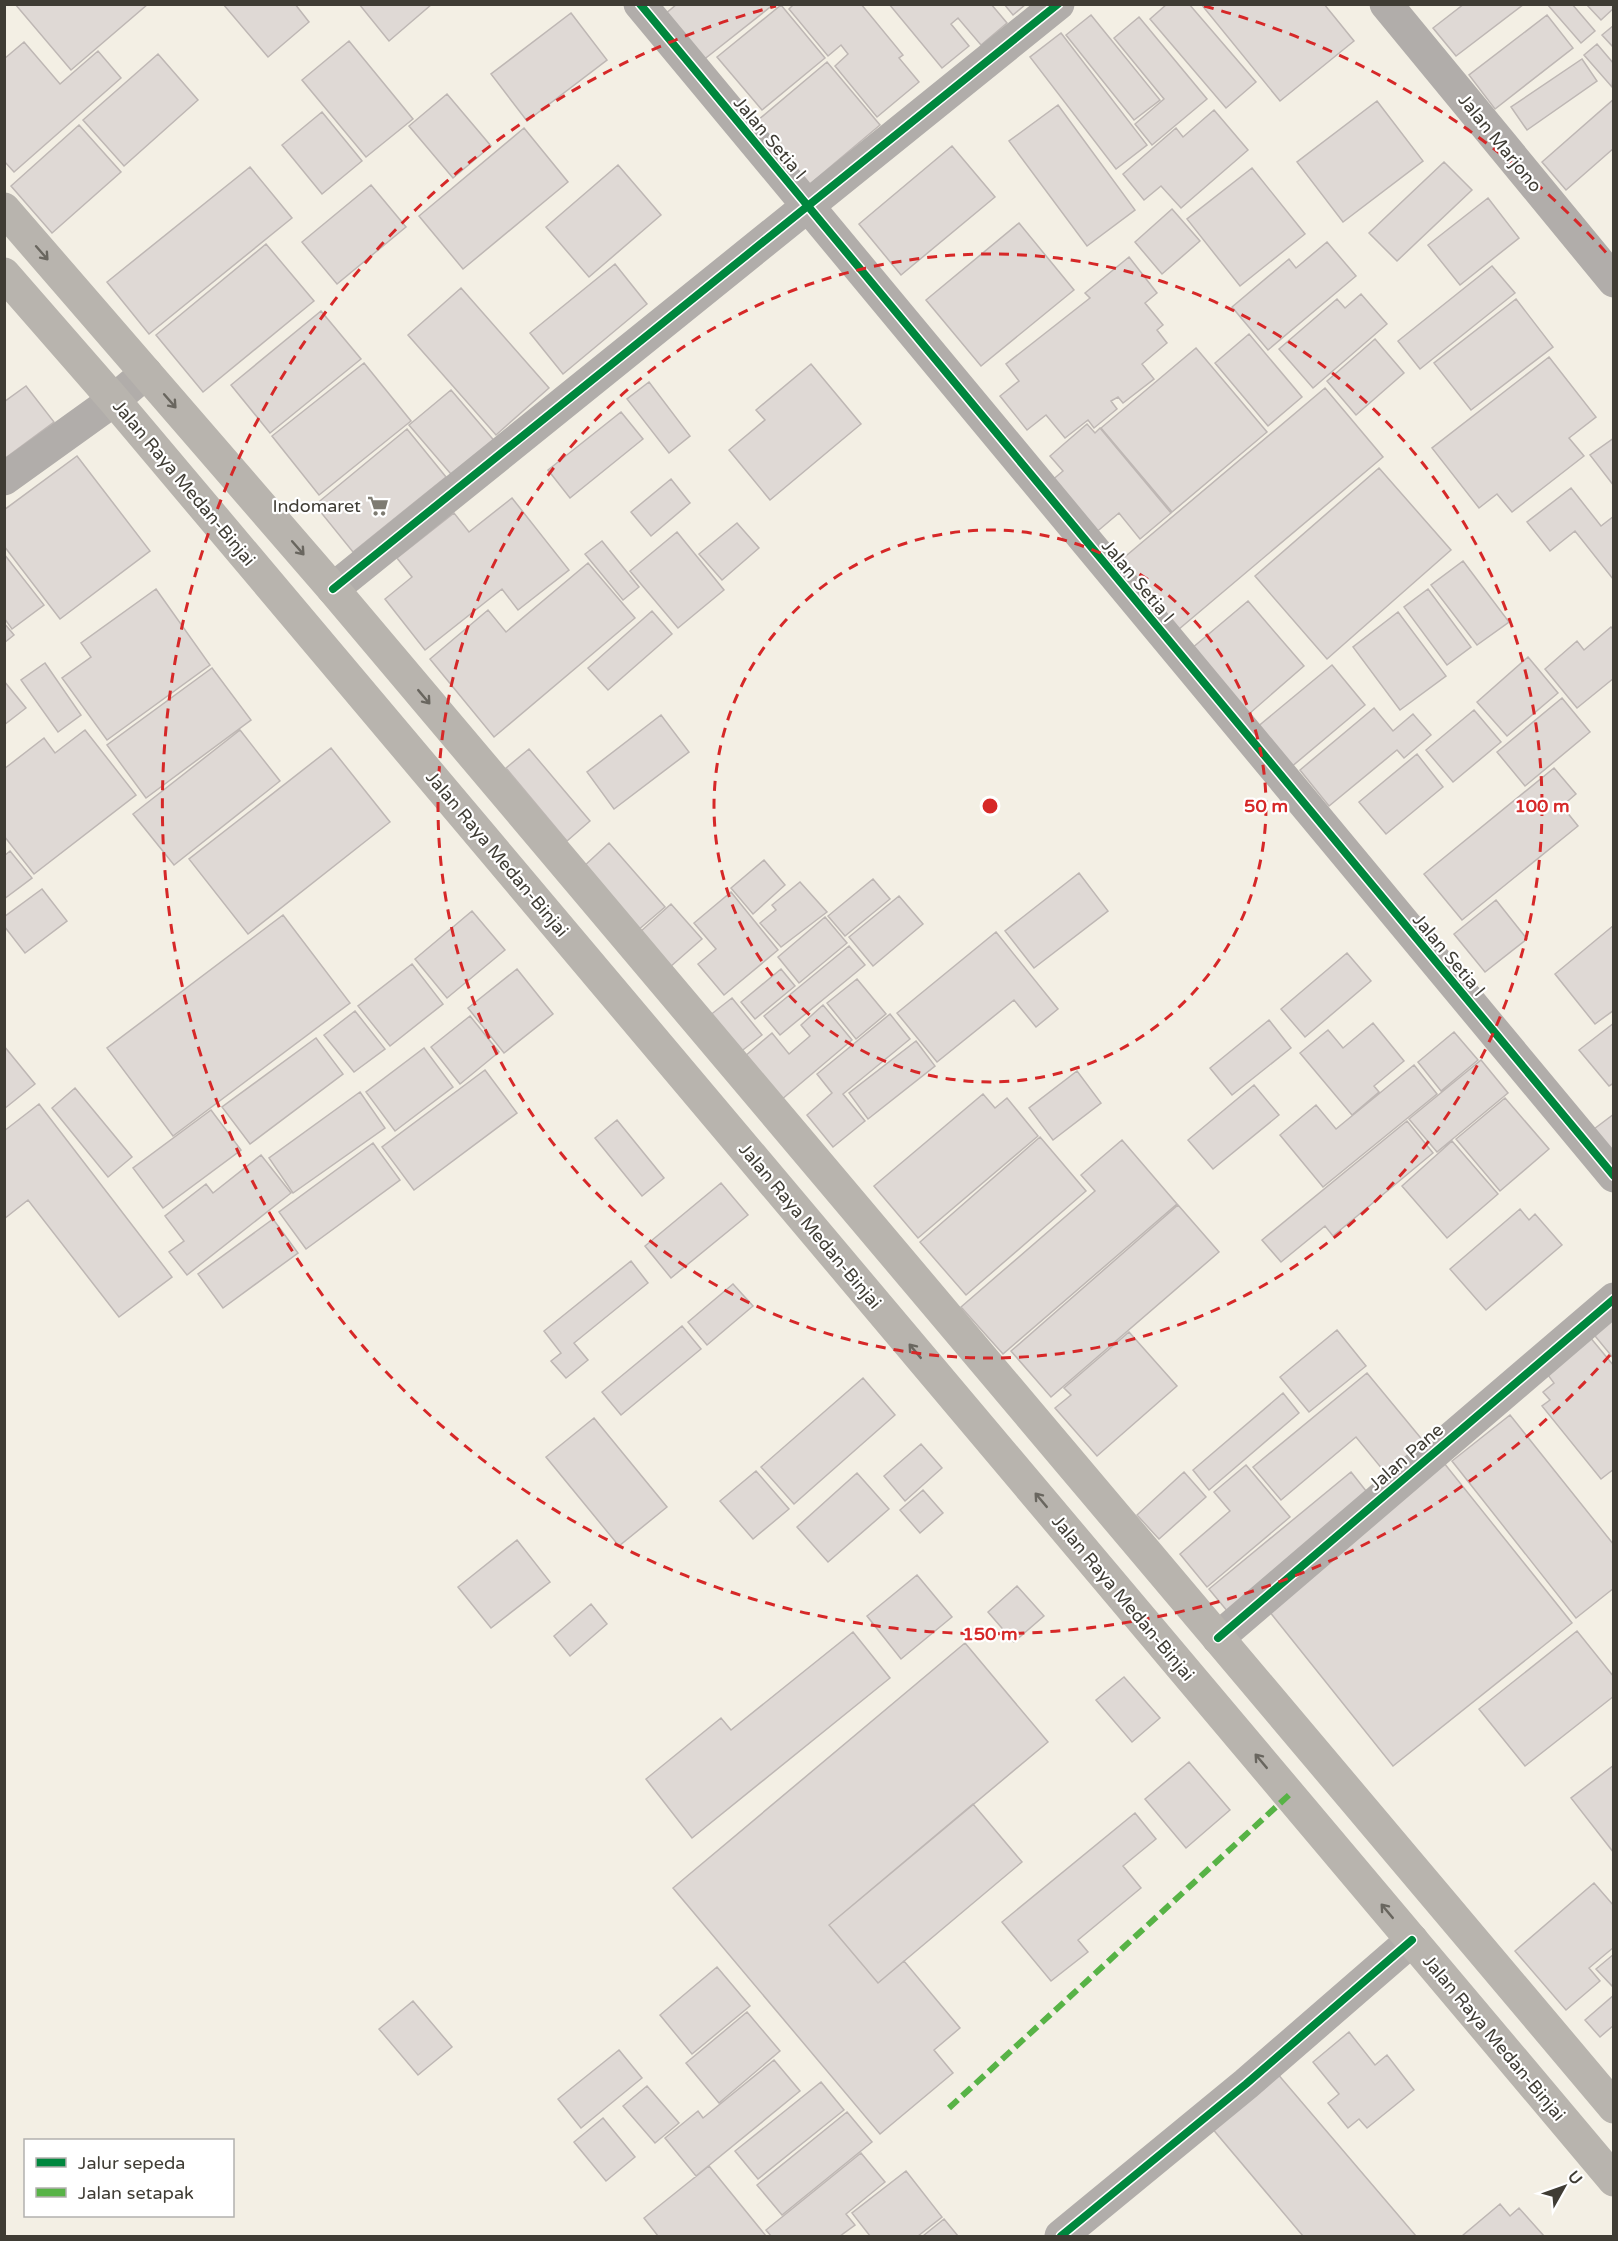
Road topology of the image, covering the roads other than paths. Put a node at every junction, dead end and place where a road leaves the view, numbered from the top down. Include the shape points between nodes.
1 (640, 4) edge
2 (1058, 4) edge
3 (1386, 4) edge
4 (808, 207) junction
5 (4, 209) edge
6 (4, 274) edge
7 (1614, 281) edge
8 (146, 373) junction
9 (114, 400) junction
10 (4, 479) edge
11 (333, 589) junction
12 (1614, 1176) edge
13 (1614, 1299) edge
14 (1218, 1638) junction
15 (1412, 1940) junction
16 (1611, 2105) edge
17 (1573, 2132) junction
18 (1614, 2180) edge
19 (1061, 2236) edge

1 - 4 street, Jalan Setia I
2 - 4 street
3 - 7 street, Jalan Marjono
4 - 11 street
4 - 12 street, Jalan Setia I
5 -> 8 highway
6 - 9 highway, Jalan Raya Medan-Binjai
8 - 9 street
8 -> 11 highway
9 - 10 street
15 -> 9 highway, Jalan Raya Medan-Binjai
11 -> 14 highway
13 - 14 street, Jalan Pane
14 - 16 highway
15 - 17 highway, Jalan Raya Medan-Binjai
15 - 19 street
16 - 17 highway
17 - 18 highway, Jalan Raya Medan-Binjai

